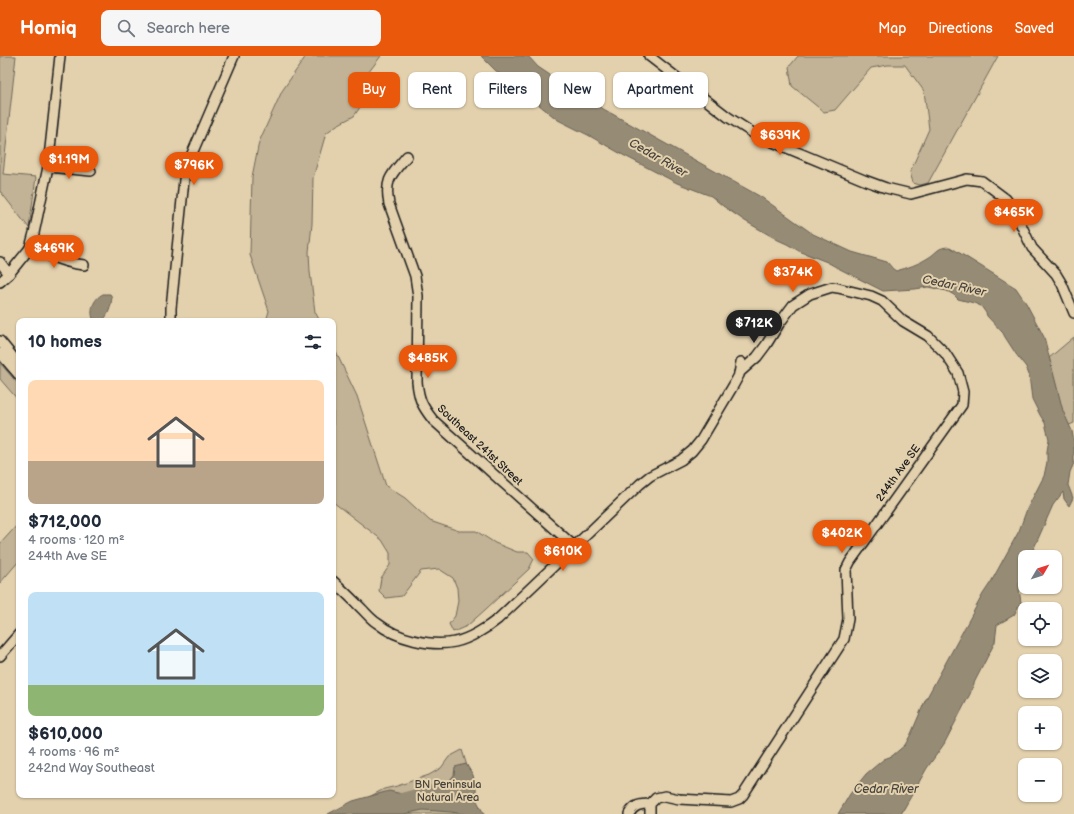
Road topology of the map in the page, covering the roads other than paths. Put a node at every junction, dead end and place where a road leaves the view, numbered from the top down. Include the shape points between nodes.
1 (60, 56) edge
2 (234, 56) edge
3 (649, 56) edge
4 (407, 156) dead end
5 (48, 167) junction
6 (91, 171) dead end
7 (30, 248) junction
8 (0, 262) edge
9 (84, 265) dead end
10 (9, 274) junction
11 (0, 282) edge
12 (1074, 313) edge
13 (171, 318) edge
14 (0, 341) edge
15 (0, 353) edge
16 (16, 360) edge
17 (741, 362) dead end
18 (16, 372) edge
19 (739, 373) junction
20 (575, 547) junction
21 (336, 584) edge
22 (16, 637) edge
23 (0, 656) edge
24 (650, 809) edge
25 (628, 814) edge

1 - 5 street
2 - 13 street via 185,170
3 - 12 street via 756,135 864,180 911,194 967,179 982,181 1006,199 1032,248 1062,284
4 - 20 street, Southeast 241st Street via 391,175 387,192 415,276 418,296 417,382 424,409 433,420
5 - 6 street
5 - 7 street
7 - 9 street via 64,262
7 - 10 street
8 - 10 street
10 - 11 street
14 - 16 street
15 - 18 street
17 - 19 street
19 - 20 street via 692,452 640,484
19 - 24 street, 244th Ave SE via 757,358 793,305 810,294 832,287 882,301 903,321 928,336 945,353 958,373 963,392 962,405 850,562 846,570 848,619 844,639 743,795 731,802 665,796 656,798
20 - 21 street via 490,626 456,642 419,642 391,632 376,623
22 - 23 street
24 - 25 street, 244th Ave SE via 642,804 634,807

